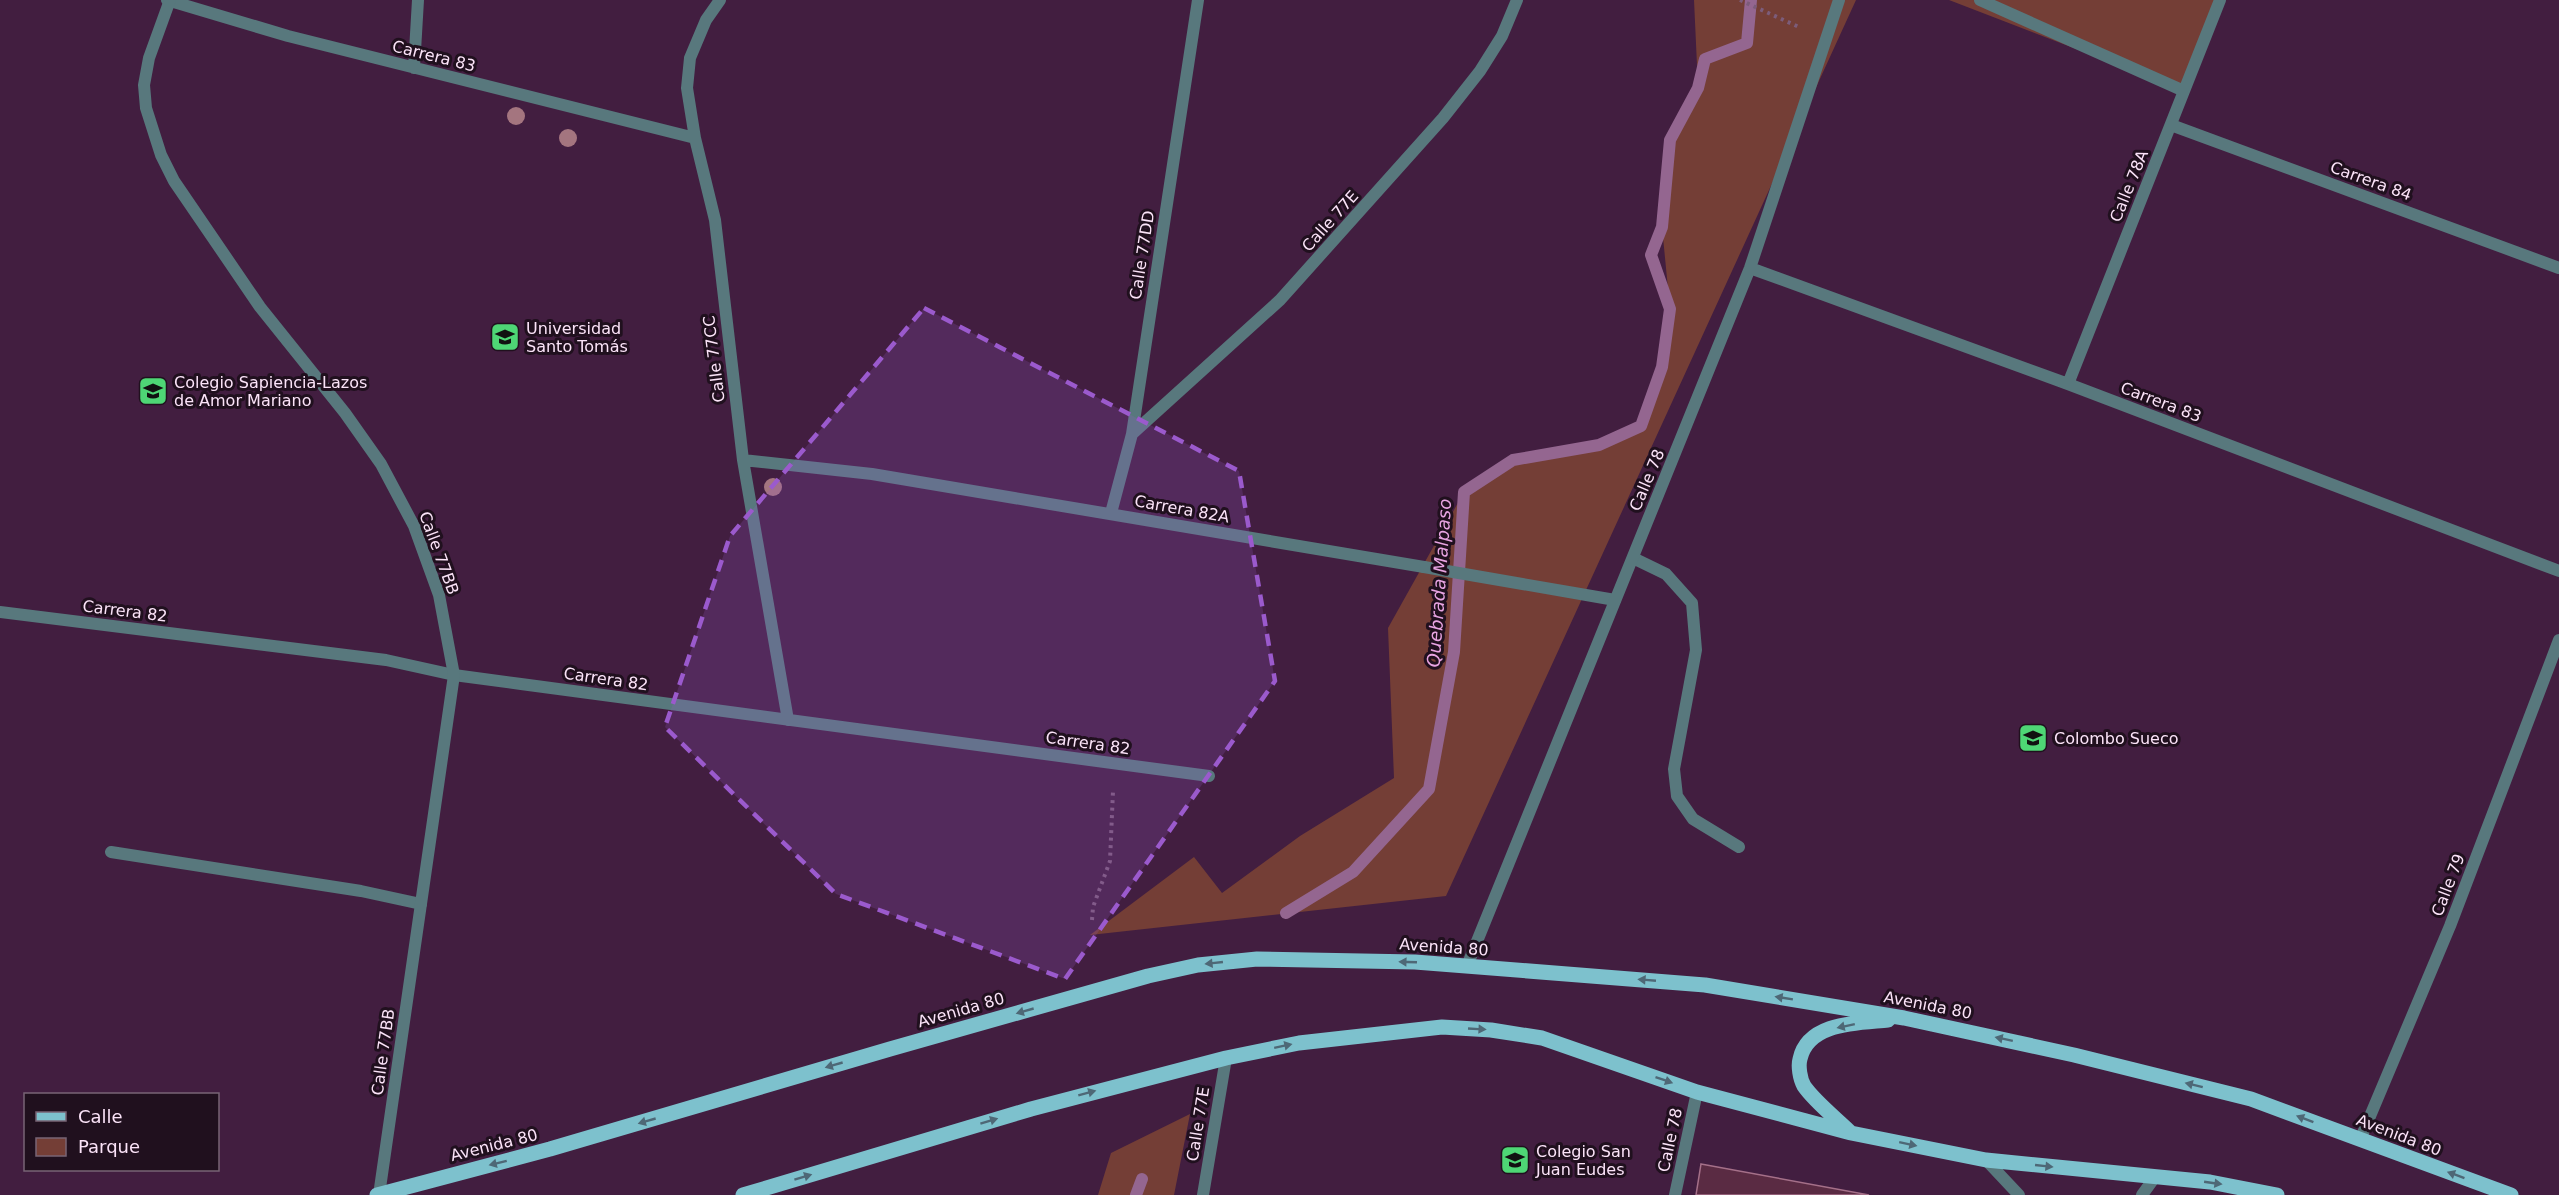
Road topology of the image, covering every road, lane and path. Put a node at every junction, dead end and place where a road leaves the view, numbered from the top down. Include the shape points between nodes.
1 (169, 0) edge
2 (418, 0) edge
3 (720, 0) edge
4 (1198, 0) edge
5 (1517, 0) edge
6 (1839, 0) edge
7 (1980, 0) edge
8 (2220, 0) edge
9 (1742, 1) edge
10 (1770, 15) dead end
11 (414, 68) junction
12 (2184, 91) junction
13 (2171, 125) junction
14 (695, 138) junction
15 (1750, 268) junction
16 (2559, 268) edge
17 (2068, 384) junction
18 (1132, 434) junction
19 (742, 460) junction
20 (1111, 513) junction
21 (1633, 558) junction
22 (2559, 571) edge
23 (1615, 600) junction
24 (0, 612) edge
25 (2559, 640) edge
26 (454, 675) junction
27 (788, 720) junction
28 (1116, 764) junction
29 (1209, 776) dead end
30 (1739, 847) dead end
31 (111, 852) dead end
32 (421, 904) junction
33 (1092, 920) dead end
34 (1467, 966) junction
35 (1904, 1018) junction
36 (1226, 1058) junction
37 (1697, 1092) junction
38 (1851, 1133) junction
39 (2360, 1140) junction
40 (1986, 1160) junction
41 (2155, 1177) junction
42 (378, 1195) edge
43 (743, 1195) edge
44 (1203, 1195) edge
45 (1676, 1195) edge
46 (2019, 1195) edge
47 (2142, 1195) edge
48 (2277, 1195) edge
49 (2511, 1195) edge

1 - 11 street, Carrera 83
1 - 26 street, Calle 77BB via 149,57 144,85 146,108 161,154 174,181 260,307 381,464 414,526 439,595
2 - 11 street
3 - 14 street, Calle 77CC via 706,20 690,58 687,88
4 - 18 street, Calle 77DD
5 - 18 street, Calle 77E via 1502,36 1443,118 1280,300
6 - 15 street, Calle 78
7 - 12 street
8 - 12 street, Calle 78A
9 - 10 path
11 - 14 street, Carrera 83
12 - 13 street, Calle 78A
13 - 16 street, Carrera 84
13 - 17 street, Calle 78A
14 - 19 street, Calle 77CC via 715,220
15 - 17 street, Carrera 83
15 - 21 street, Calle 78
17 - 22 street, Carrera 83
18 - 20 street, Calle 77DD
19 - 20 street, Carrera 82A via 872,474
19 - 27 street, Calle 77CC
20 - 23 street, Carrera 82A
21 - 23 street, Calle 78
21 - 30 street via 1665,574 1692,603 1696,650 1674,769 1677,796 1693,819
23 - 34 street, Calle 78
24 - 26 street, Carrera 82 via 386,660
25 - 39 street, Calle 79 via 2450,926
26 - 27 street, Carrera 82
26 - 32 street, Calle 77BB
27 - 28 street, Carrera 82
28 - 29 street, Carrera 82
28 - 33 path via 1110,861
31 - 32 street
32 - 42 street, Calle 77BB
35 -> 34 main road, Avenida 80 via 1705,985
34 -> 42 main road, Avenida 80 via 1257,959 1198,965
35 -> 38 main road via 1827,1030 1810,1038 1802,1052 1799,1065 1803,1085
39 -> 35 main road, Avenida 80 via 2251,1099 2074,1054
36 -> 37 main road via 1355,1036 1442,1027 1491,1030 1542,1038
43 -> 36 main road via 1031,1109
36 - 44 street, Calle 77E
37 - 38 main road
37 - 45 street, Calle 78
38 -> 40 main road
49 -> 39 main road, Avenida 80
40 -> 41 main road
40 - 46 street
41 - 47 street
41 -> 48 main road via 2211,1182

